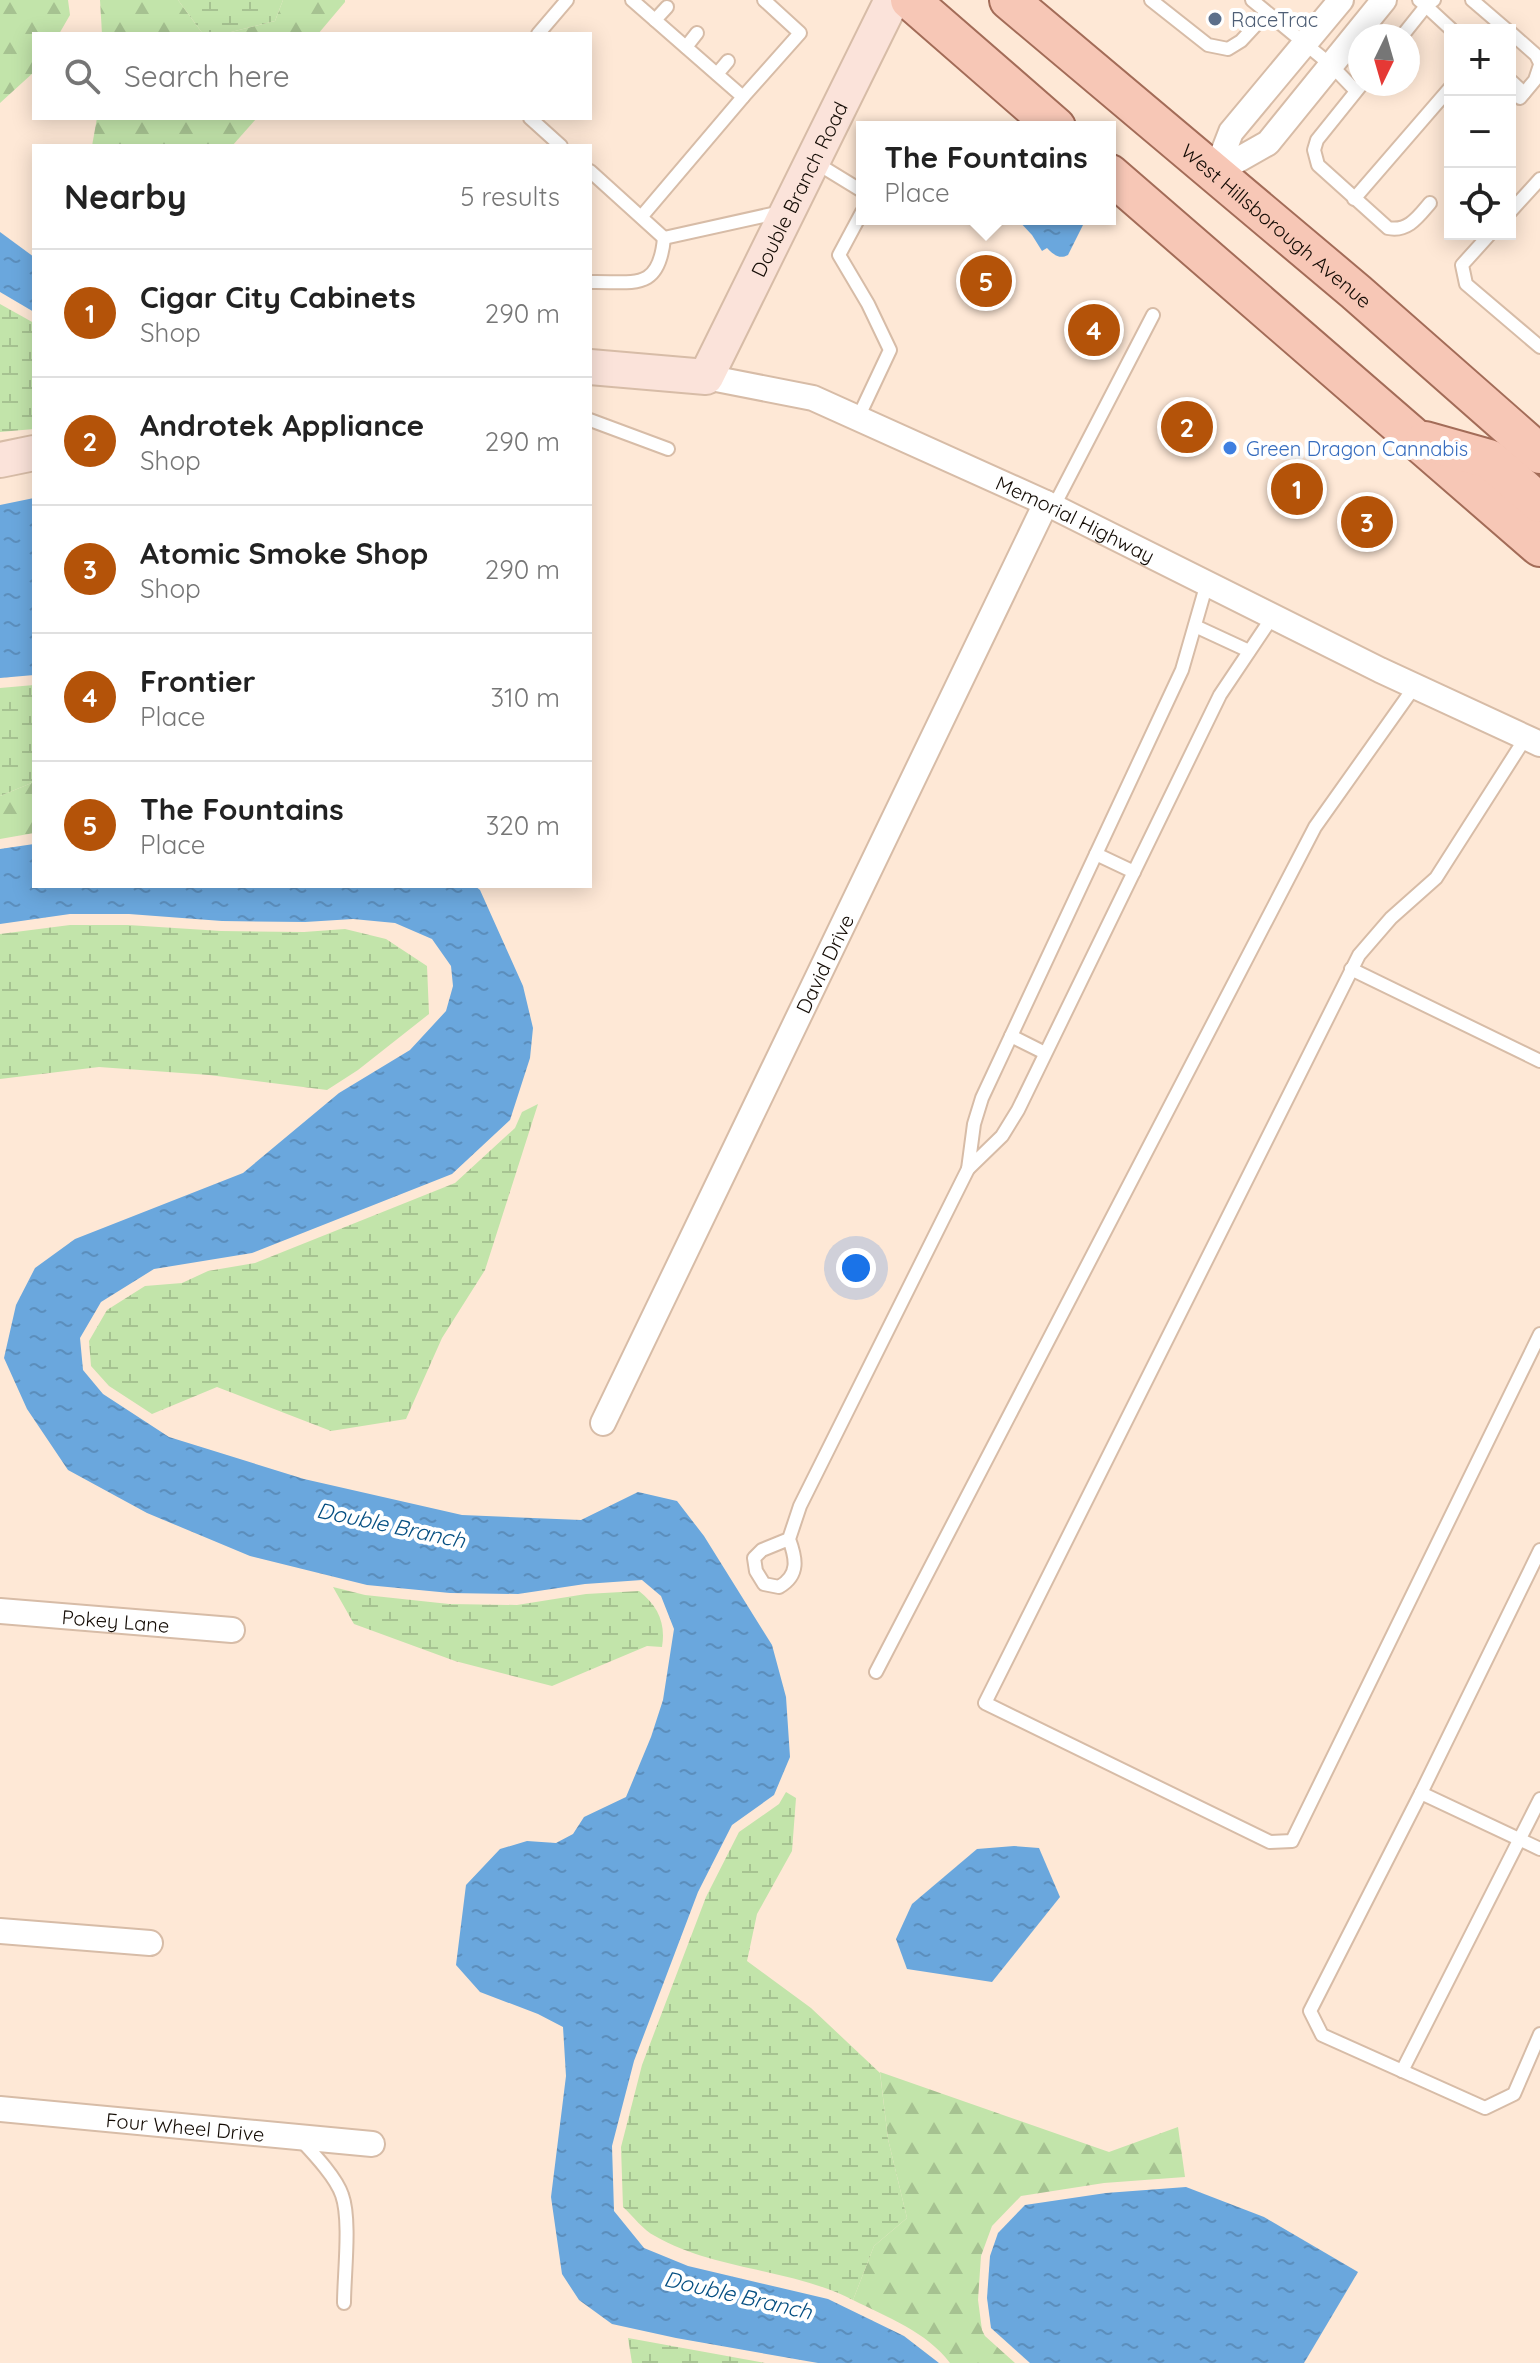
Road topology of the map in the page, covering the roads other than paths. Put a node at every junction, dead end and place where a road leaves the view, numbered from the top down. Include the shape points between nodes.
1 (567, 0) edge
2 (632, 0) edge
3 (764, 0) edge
4 (892, 0) edge
5 (910, 0) edge
6 (1009, 0) edge
7 (1151, 0) edge
8 (1252, 0) edge
9 (1341, 0) edge
10 (1384, 0) edge
11 (1472, 0) edge
12 (1426, 2) edge
13 (667, 7) dead end
14 (774, 10) junction
15 (1267, 13) junction
16 (655, 20) junction
17 (765, 20) dead end
18 (1410, 24) edge
19 (1446, 24) edge
20 (1501, 24) edge
21 (540, 32) edge
22 (697, 33) dead end
23 (1516, 37) edge
24 (1304, 44) junction
25 (686, 47) junction
26 (728, 61) dead end
27 (1540, 64) edge
28 (1331, 65) junction
29 (717, 74) junction
30 (1348, 79) edge
31 (1516, 88) edge
32 (1444, 95) edge
33 (1352, 96) edge
34 (743, 97) junction
35 (532, 120) edge
36 (1049, 121) edge
37 (559, 144) edge
38 (813, 161) junction
39 (592, 173) edge
40 (1215, 173) junction
41 (1116, 179) edge
42 (1540, 179) edge
43 (856, 187) edge
44 (1354, 199) junction
45 (1430, 203) dead end
46 (1516, 205) edge
47 (787, 211) junction
48 (642, 216) junction
49 (856, 223) edge
50 (664, 238) junction
51 (1485, 240) edge
52 (592, 282) edge
53 (1153, 315) dead end
54 (1540, 347) edge
55 (592, 367) edge
56 (706, 377) junction
57 (858, 418) junction
58 (592, 421) edge
59 (1418, 439) junction
60 (668, 449) dead end
61 (32, 453) edge
62 (1540, 454) edge
63 (0, 460) edge
64 (1540, 503) edge
65 (1050, 504) junction
66 (1540, 547) edge
67 (1207, 583) junction
68 (1273, 616) junction
69 (1195, 626) junction
70 (1249, 651) junction
71 (1415, 686) junction
72 (1533, 741) edge
73 (1096, 854) junction
74 (1134, 872) junction
75 (1351, 969) junction
76 (1011, 1036) junction
77 (1045, 1053) junction
78 (1540, 1061) edge
79 (968, 1169) junction
80 (1540, 1334) edge
81 (603, 1423) dead end
82 (789, 1539) dead end
83 (1540, 1550) edge
84 (1535, 1574) edge
85 (0, 1611) edge
86 (232, 1630) dead end
87 (876, 1672) dead end
88 (1421, 1793) junction
89 (1540, 1799) edge
90 (1519, 1839) junction
91 (1540, 1849) edge
92 (0, 1931) edge
93 (150, 1943) dead end
94 (1540, 2034) edge
95 (1402, 2071) junction
96 (0, 2109) edge
97 (298, 2137) junction
98 (372, 2144) dead end
99 (344, 2303) dead end

1 - 21 lane
2 - 16 lane
3 - 14 lane
4 - 38 street, Double Branch Road
5 - 36 main road
6 - 40 main road, West Hillsborough Avenue
7 - 15 lane via 1208,45 1228,49
8 - 15 lane
9 - 24 street
10 - 28 street
11 - 20 lane
12 - 18 lane
12 - 19 lane
13 - 16 lane
14 - 17 lane
14 - 34 lane via 800,33
15 - 24 lane
16 - 25 lane
22 - 25 lane
23 - 27 lane
24 - 28 lane
24 - 40 street via 1231,132
25 - 29 lane
26 - 29 lane
27 - 31 lane via 1522,95
28 - 30 lane
28 - 40 street via 1268,143
29 - 34 lane
32 - 44 lane
33 - 44 lane via 1322,130 1314,150 1318,165
34 - 48 lane
35 - 37 lane
38 - 43 lane
38 - 47 street, Double Branch Road
39 - 48 lane
40 - 62 main road, West Hillsborough Avenue
41 - 59 main road
42 - 46 lane
44 - 45 lane via 1397,230 1407,227
47 - 50 lane
47 - 56 street, Double Branch Road
48 - 50 lane
49 - 57 lane via 839,255 890,350
50 - 52 lane via 661,261 644,281
51 - 54 lane via 1462,265 1466,284
53 - 65 lane
55 - 56 street, Memorial Highway
56 - 57 street, Memorial Highway via 813,398
57 - 65 street, Memorial Highway
58 - 60 lane
59 - 64 main road via 1489,459
59 - 66 main road
61 - 63 street
65 - 67 street, Memorial Highway
65 - 81 street, David Drive
67 - 68 street, Memorial Highway
67 - 69 lane
68 - 70 lane
68 - 71 street, Memorial Highway
69 - 70 lane
69 - 73 lane via 1182,670
70 - 74 lane via 1220,695
71 - 72 street, Memorial Highway
71 - 87 lane via 1315,827
72 - 75 lane via 1436,878 1391,918
73 - 74 lane
73 - 76 lane
74 - 77 lane
75 - 78 lane
75 - 80 lane via 985,1703 1270,1842 1292,1841
76 - 77 lane
76 - 79 lane via 982,1098
77 - 79 lane via 1002,1136
79 - 82 lane via 800,1506
83 - 84 lane
84 - 88 lane
85 - 86 street, Pokey Lane
88 - 90 lane
88 - 95 lane via 1310,2011 1322,2035
89 - 90 lane
90 - 91 lane
90 - 95 lane
92 - 93 street
94 - 95 lane via 1514,2094 1485,2108
96 - 97 street, Four Wheel Drive
97 - 98 street, Four Wheel Drive
97 - 99 lane via 342,2195

